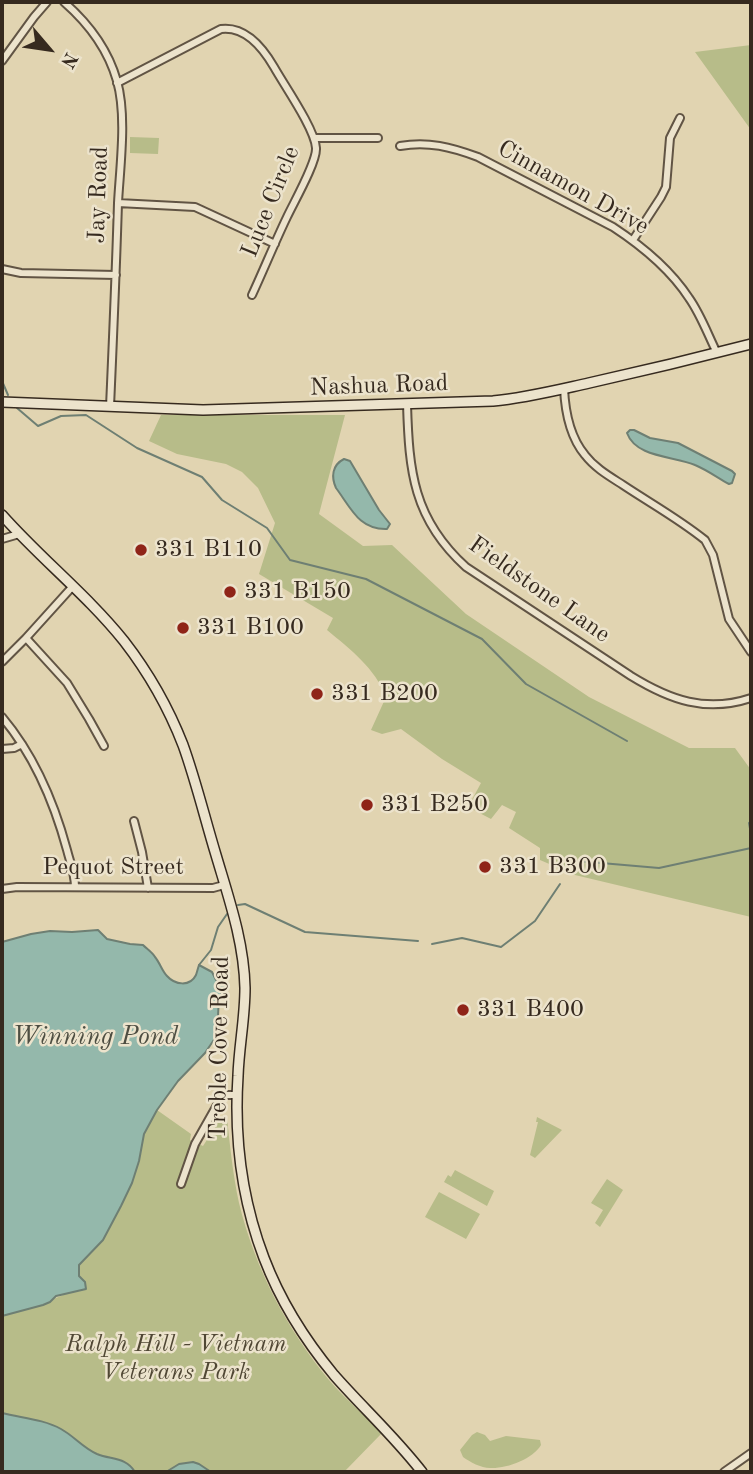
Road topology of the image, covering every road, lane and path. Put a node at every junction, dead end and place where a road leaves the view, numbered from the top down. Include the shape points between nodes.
1 (47, 2) edge
2 (64, 2) edge
3 (2, 61) edge
4 (117, 83) junction
5 (680, 118) dead end
6 (314, 138) junction
7 (378, 138) dead end
8 (400, 146) dead end
9 (118, 203) junction
10 (633, 240) junction
11 (275, 244) junction
12 (2, 269) edge
13 (116, 275) junction
14 (252, 295) dead end
15 (751, 344) edge
16 (716, 353) junction
17 (564, 388) junction
18 (2, 402) edge
19 (407, 404) junction
20 (110, 407) junction
21 (2, 515) edge
22 (19, 534) junction
23 (2, 539) edge
24 (73, 586) junction
25 (26, 638) junction
26 (751, 652) edge
27 (2, 662) edge
28 (751, 698) edge
29 (2, 717) edge
30 (22, 744) junction
31 (104, 746) dead end
32 (2, 749) edge
33 (134, 821) dead end
34 (224, 885) junction
35 (75, 887) junction
36 (148, 888) junction
37 (2, 889) edge
38 (237, 1095) junction
39 (181, 1184) dead end
40 (751, 1453) edge
41 (422, 1472) edge
42 (724, 1472) edge

1 - 3 street
2 - 4 street, Jay Road via 99,42
4 - 6 street, Luce Circle via 202,37 229,28 245,34 267,55
4 - 9 street, Jay Road via 121,110
5 - 10 street via 670,138 666,187
6 - 7 street
6 - 11 street, Luce Circle via 313,159
8 - 10 street, Cinnamon Drive via 428,143 478,157
9 - 11 street via 195,207
9 - 13 street, Jay Road
10 - 16 street, Cinnamon Drive via 685,293
11 - 14 street, Luce Circle
12 - 13 street
13 - 20 street, Jay Road
15 - 16 main road, Nashua Road
16 - 17 main road, Nashua Road
17 - 19 main road, Nashua Road via 508,400
17 - 26 street via 576,443 587,458 705,540 729,619
18 - 20 main road, Nashua Road
19 - 20 main road, Nashua Road via 203,410
19 - 28 street, Fieldstone Lane via 409,457 417,492 437,535 466,567 658,691 704,705
21 - 22 main road, Treble Cove Road
22 - 23 street
22 - 24 main road, Treble Cove Road
24 - 25 street
24 - 34 main road, Treble Cove Road via 127,646 160,698 183,746
25 - 27 street
25 - 31 street via 67,683
29 - 30 street
30 - 32 street
30 - 35 street via 58,820
33 - 36 street
34 - 36 street, Pequot Street
34 - 38 main road, Treble Cove Road via 240,939 245,987
35 - 36 street, Pequot Street
35 - 37 street, Pequot Street
38 - 39 street via 221,1098 195,1144
38 - 41 main road, Treble Cove Road via 237,1140 247,1203 265,1261 284,1301 328,1368
40 - 42 street

